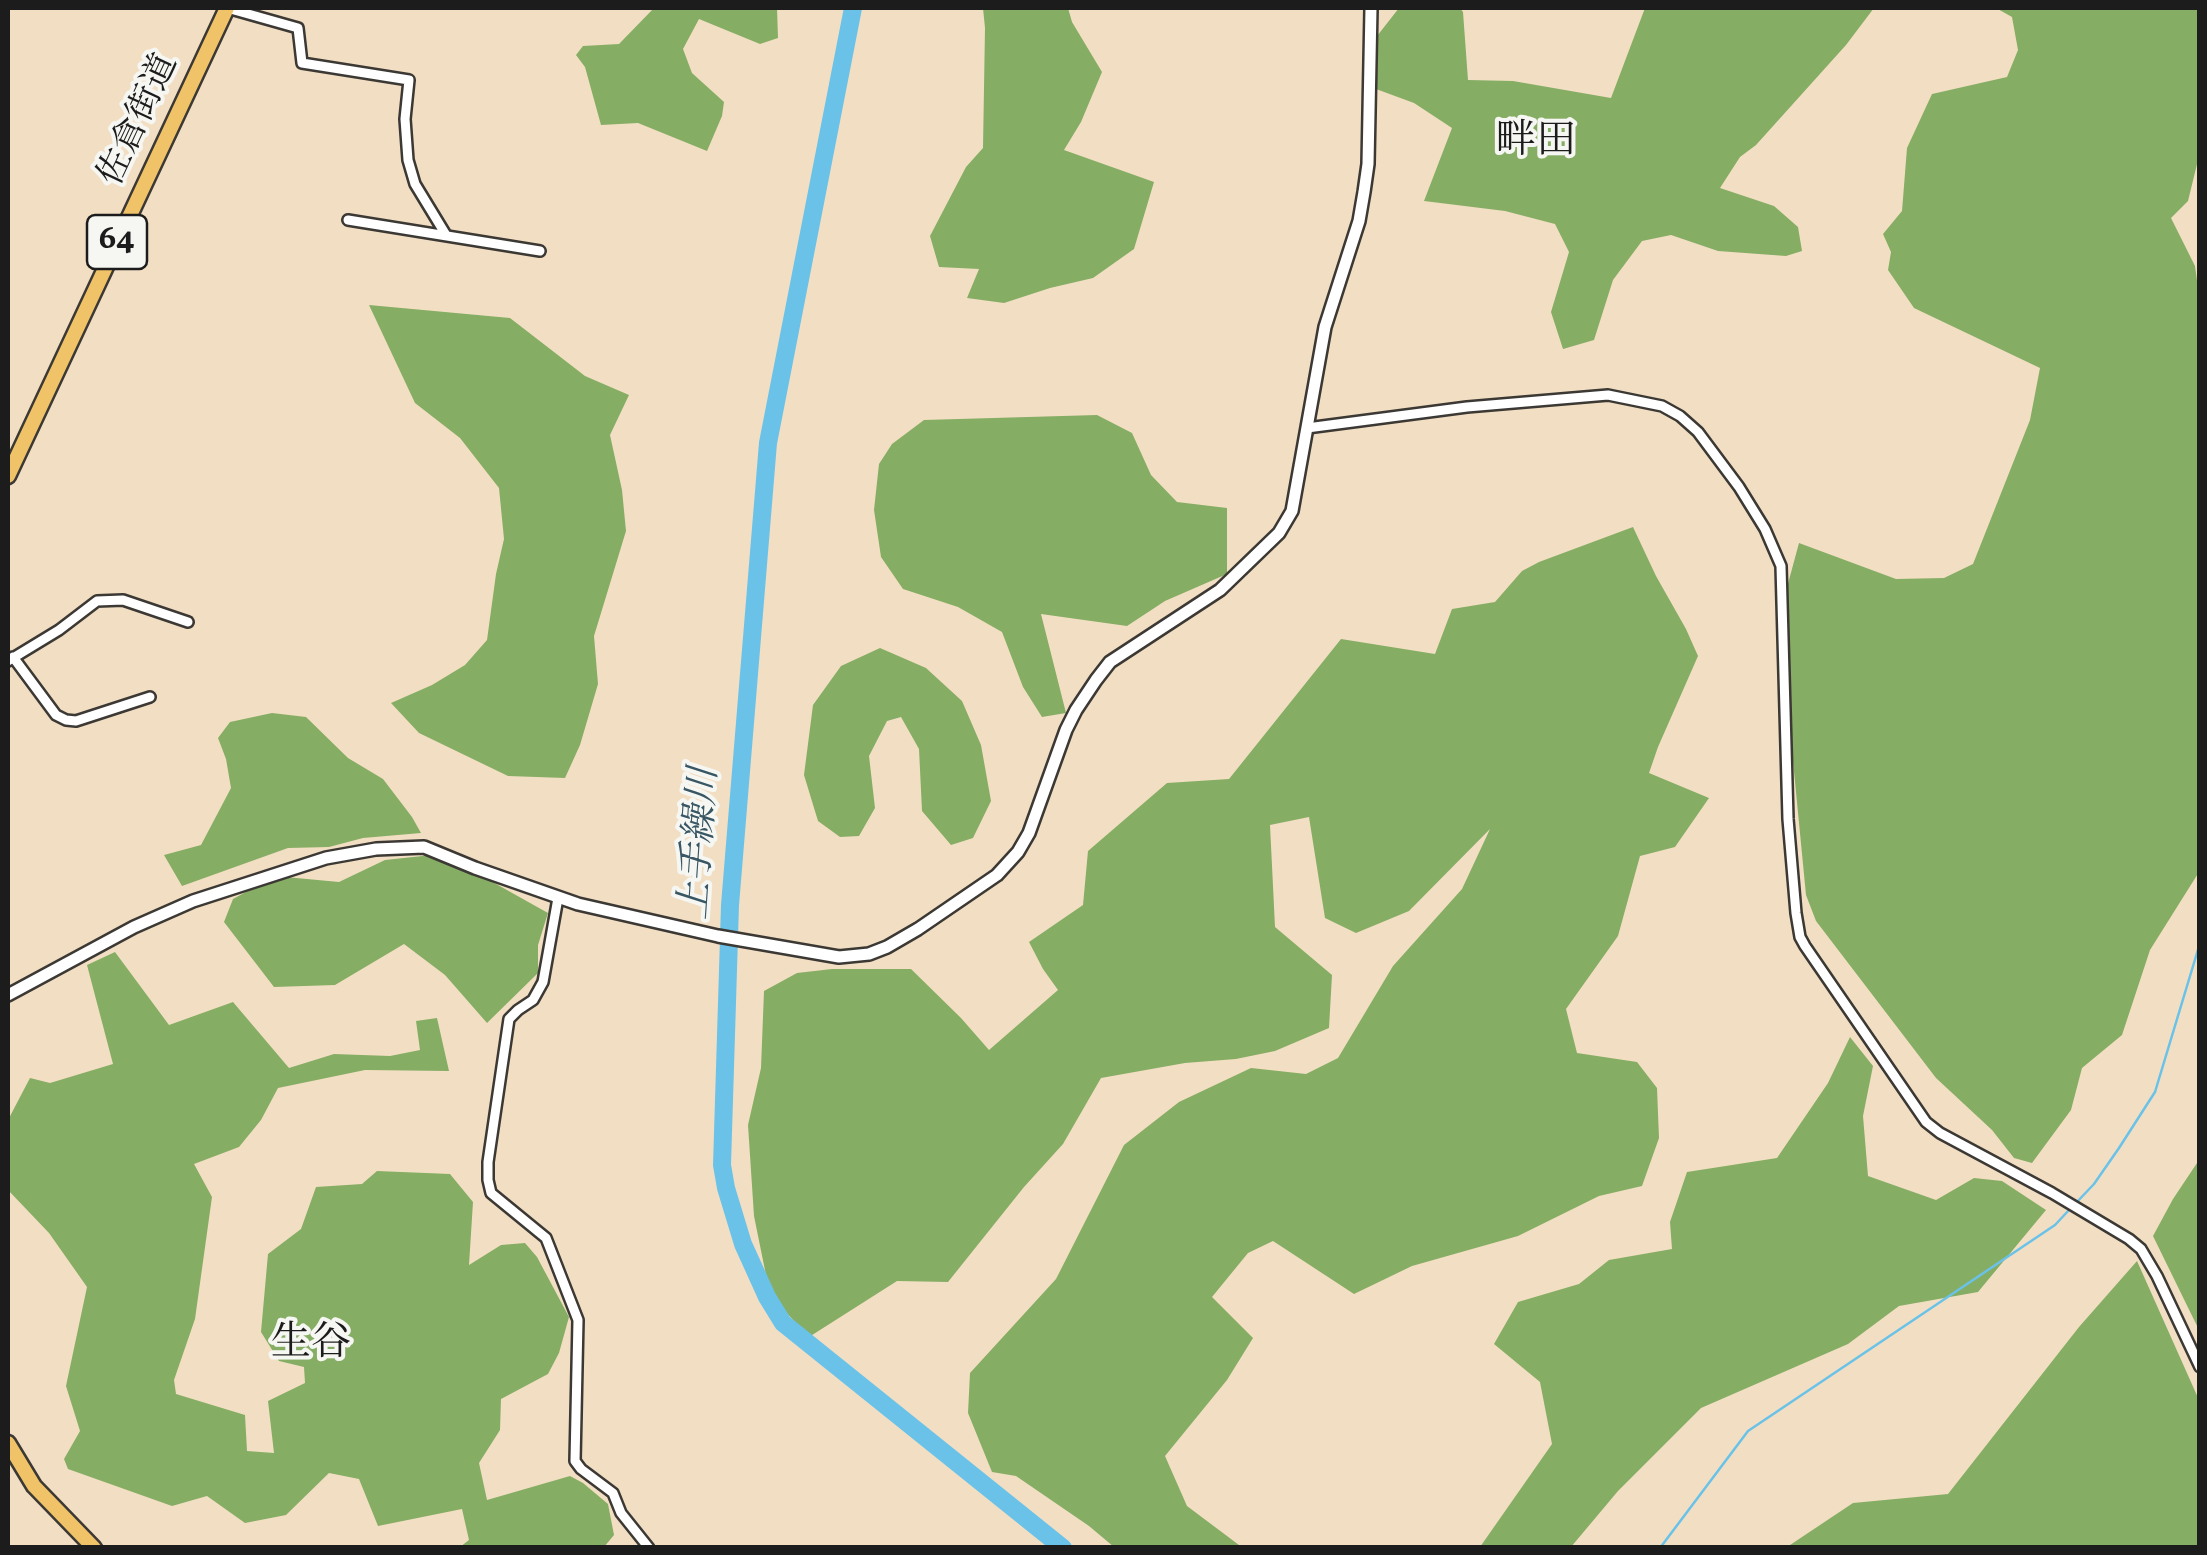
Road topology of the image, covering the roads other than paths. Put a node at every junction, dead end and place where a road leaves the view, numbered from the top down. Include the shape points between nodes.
1 (226, 8) edge
2 (1370, 8) edge
3 (348, 220) dead end
4 (446, 235) junction
5 (540, 251) dead end
6 (1307, 428) junction
7 (8, 476) edge
8 (188, 622) dead end
9 (10, 659) edge
10 (150, 696) dead end
11 (558, 898) junction
12 (8, 995) edge
13 (2200, 1367) edge
14 (8, 1443) edge
15 (94, 1548) edge
16 (649, 1548) edge

1 - 4 street via 298,28 302,63 409,80 408,160
1 - 7 main road, 佐倉街道 / 64
2 - 6 street via 1364,192 1325,327
3 - 4 street
4 - 5 street
6 - 11 street via 1287,522 1220,590 1110,662 1066,730 1018,852 997,875 918,929 869,954 839,957
6 - 13 street via 1608,395 1662,406 1698,432 1740,488 1780,566 1788,819 1800,937 1926,1122 2140,1249
8 - 9 street via 123,600 98,601
9 - 10 street via 66,720
11 - 12 street via 424,847 376,849 326,858 193,901
11 - 16 street via 543,982 509,1019 488,1180 491,1193 546,1238 578,1320 576,1461 613,1493
14 - 15 main road via 34,1486

